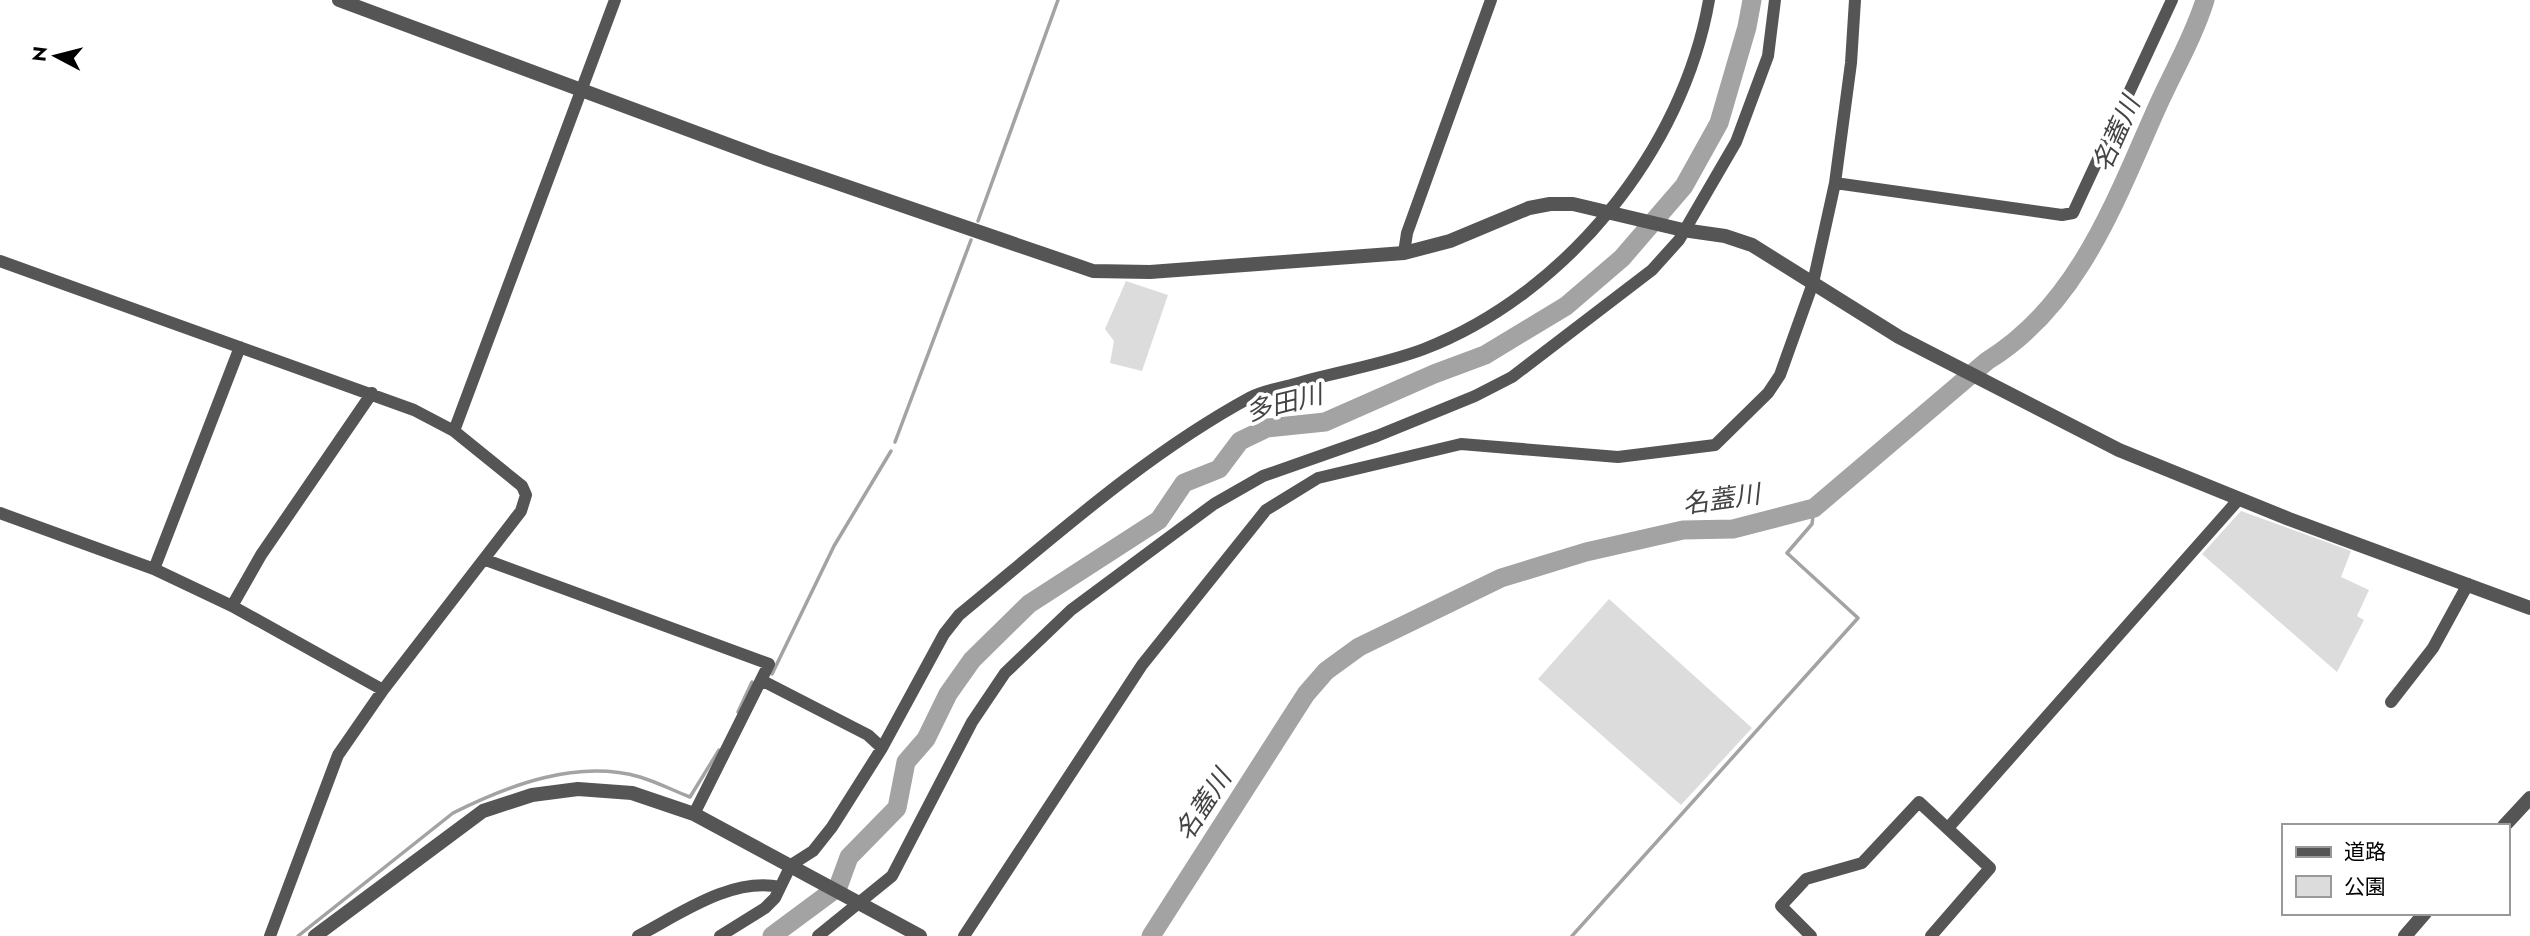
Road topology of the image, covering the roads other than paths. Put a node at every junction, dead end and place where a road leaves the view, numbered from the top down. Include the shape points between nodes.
1 (339, 0) edge
2 (615, 0) edge
3 (1492, 0) edge
4 (1709, 0) edge
5 (1775, 0) edge
6 (1856, 0) edge
7 (2172, 0) edge
8 (582, 92) junction
9 (1835, 183) junction
10 (1609, 213) junction
11 (1680, 229) junction
12 (1404, 253) junction
13 (0, 261) edge
14 (1813, 283) junction
15 (240, 347) junction
16 (372, 393) junction
17 (454, 431) junction
18 (2239, 499) junction
19 (0, 513) edge
20 (485, 560) junction
21 (154, 569) junction
22 (2468, 584) junction
23 (232, 606) junction
24 (2530, 608) edge
25 (761, 680) junction
26 (383, 690) junction
27 (2391, 702) dead end
28 (882, 748) junction
29 (2530, 797) edge
30 (694, 814) junction
31 (2506, 824) edge
32 (1948, 828) junction
33 (795, 868) junction
34 (780, 887) junction
35 (855, 900) junction
36 (2423, 915) edge
37 (270, 936) edge
38 (315, 936) edge
39 (638, 936) edge
40 (720, 936) edge
41 (818, 936) edge
42 (920, 936) edge
43 (964, 936) edge
44 (1811, 936) edge
45 (1931, 936) edge
46 (2405, 936) edge

1 - 8 street
2 - 8 street
3 - 12 street via 1407,233
4 - 10 street via 1688,84 1651,158
5 - 11 street via 1768,56 1736,142
6 - 9 street
7 - 9 street via 2073,214
8 - 12 street via 1093,271 1150,272
8 - 17 street
9 - 14 street
10 - 11 street
10 - 12 street via 1573,204 1529,208 1450,241
10 - 28 street via 1534,285 1488,319 1423,350 1255,395 1190,431 959,615
11 - 14 street via 1752,245
11 - 35 street via 1679,240 1652,270 1512,377 1377,436 1263,476 1214,504 1071,610 1005,673 972,722 892,876
13 - 15 street
14 - 18 street via 1962,372 2119,450
14 - 43 street via 1776,382 1715,445 1618,457 1461,444 1318,478 1265,510 1142,665
15 - 16 street
15 - 21 street
16 - 17 street
16 - 23 street via 261,555
17 - 20 street via 522,486 526,495 521,511
18 - 22 street
18 - 32 street
19 - 21 street
20 - 25 street via 769,664
20 - 26 street
21 - 23 street
22 - 24 street
22 - 27 street via 2432,648
23 - 26 street
25 - 28 street via 868,735
25 - 30 street
26 - 37 street via 338,755
28 - 33 street via 832,827
29 - 31 street
30 - 33 street
30 - 38 street via 642,796 603,789 556,790 509,800 456,828
32 - 44 street via 1923,804 1916,803 1862,863 1806,879 1781,906
32 - 45 street via 1990,868
33 - 34 street
33 - 35 street
34 - 39 street via 760,883 733,889
34 - 40 street via 765,908
35 - 41 street
35 - 42 street
36 - 46 street

